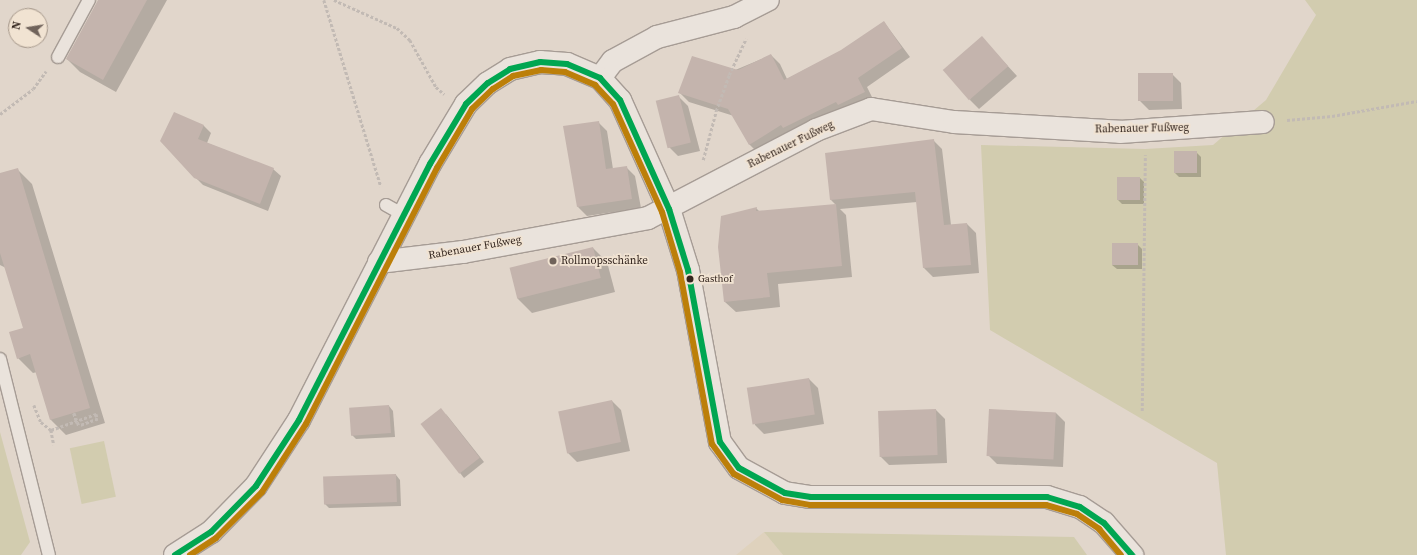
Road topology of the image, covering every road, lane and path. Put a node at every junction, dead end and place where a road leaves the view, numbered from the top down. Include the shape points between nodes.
1 (89, 0) edge
2 (324, 0) edge
3 (334, 0) edge
4 (766, 2) edge
5 (58, 57) joint
6 (600, 78) junction
7 (1417, 101) edge
8 (464, 107) junction
9 (0, 114) edge
10 (1263, 122) joint
11 (1146, 131) junction
12 (699, 190) junction
13 (669, 209) junction
14 (395, 210) junction
15 (379, 262) junction
16 (0, 359) edge
17 (33, 402) dead end
18 (1142, 411) dead end
19 (76, 420) junction
20 (51, 430) junction
21 (54, 445) dead end
22 (49, 555) edge
23 (175, 555) edge
24 (1132, 555) edge

1 - 5 lane
2 - 14 path
3 - 8 path via 397,28 410,40 436,87
4 - 6 main road via 734,17 657,36 613,61
4 - 12 path via 729,75 716,111 705,148
5 - 9 path via 33,89
6 - 8 main road via 567,64 540,62 510,69 488,83
6 - 13 main road via 620,100
7 - 10 path via 1332,116
8 - 14 main road
10 - 11 main road, Rabenauer Fußweg
11 - 12 main road, Rabenauer Fußweg via 1120,132 954,122 871,109 816,130
11 - 18 path
12 - 13 main road, Rabenauer Fußweg
13 - 15 main road, Rabenauer Fußweg via 648,218 463,252
13 - 24 main road via 688,270 720,442 739,468 785,492 811,497 1047,497 1080,507 1104,523
14 - 15 main road
15 - 23 main road via 299,420 256,486 211,532
16 - 22 lane
17 - 20 path via 41,422
19 - 19 path, bridge via 74,413 79,426 98,419 96,414
19 - 20 path
20 - 21 path

